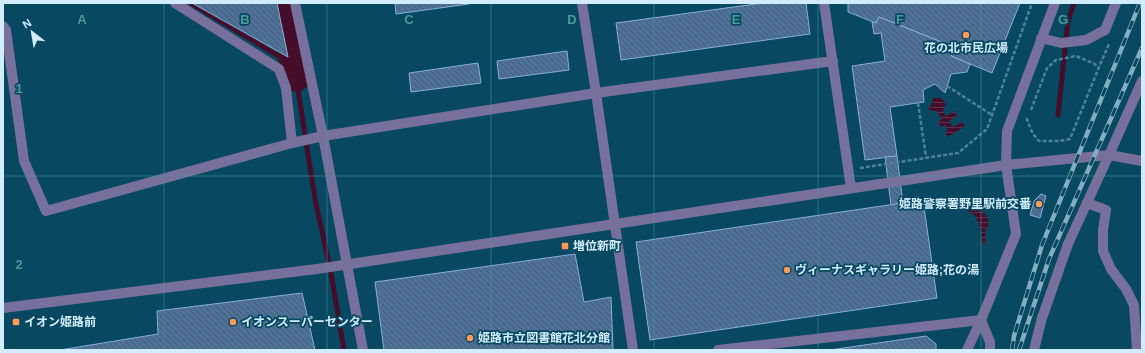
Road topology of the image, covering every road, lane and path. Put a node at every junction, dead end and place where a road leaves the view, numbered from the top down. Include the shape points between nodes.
1 (175, 3) edge
2 (295, 3) edge
3 (582, 3) edge
4 (824, 3) edge
5 (1032, 3) edge
6 (1055, 3) edge
7 (1116, 3) edge
8 (3, 26) edge
9 (1041, 38) junction
10 (833, 61) junction
11 (1098, 67) joint
12 (1142, 81) edge
13 (947, 86) dead end
14 (596, 92) junction
15 (918, 103) dead end
16 (992, 115) junction
17 (323, 136) junction
18 (292, 142) junction
19 (1110, 155) junction
20 (926, 157) dead end
21 (1142, 161) edge
22 (1006, 165) junction
23 (848, 170) junction
24 (851, 188) junction
25 (1087, 204) junction
26 (614, 224) junction
27 (347, 264) junction
28 (3, 308) edge
29 (981, 320) junction
30 (363, 350) edge
31 (633, 350) edge
32 (718, 350) edge
33 (967, 350) edge
34 (990, 350) edge
35 (1034, 350) edge
36 (1137, 350) edge

1 - 18 street via 279,69 286,88
2 - 17 street
3 - 14 street
4 - 10 street
5 - 16 path
6 - 9 street
7 - 9 street via 1105,30 1086,40 1060,43
8 - 18 street via 6,30 24,161 46,211
9 - 22 street via 1007,131
10 - 14 street
10 - 23 street
11 - 11 path via 1076,56 1056,60 1048,68 1027,120 1038,141 1070,139
12 - 19 street
13 - 16 path
14 - 17 street
14 - 26 street
15 - 20 path
16 - 23 path via 987,129 958,153
17 - 18 street
17 - 27 street
19 - 21 street
19 - 22 street
19 - 25 street
22 - 24 street
22 - 29 street via 1016,234
23 - 24 street
24 - 26 street
25 - 35 street via 1068,244 1042,318
25 - 36 street via 1106,210 1103,251 1111,269 1134,305
26 - 27 street
26 - 31 street
27 - 28 street
27 - 30 street
29 - 32 street
29 - 33 street
29 - 34 street via 990,342

